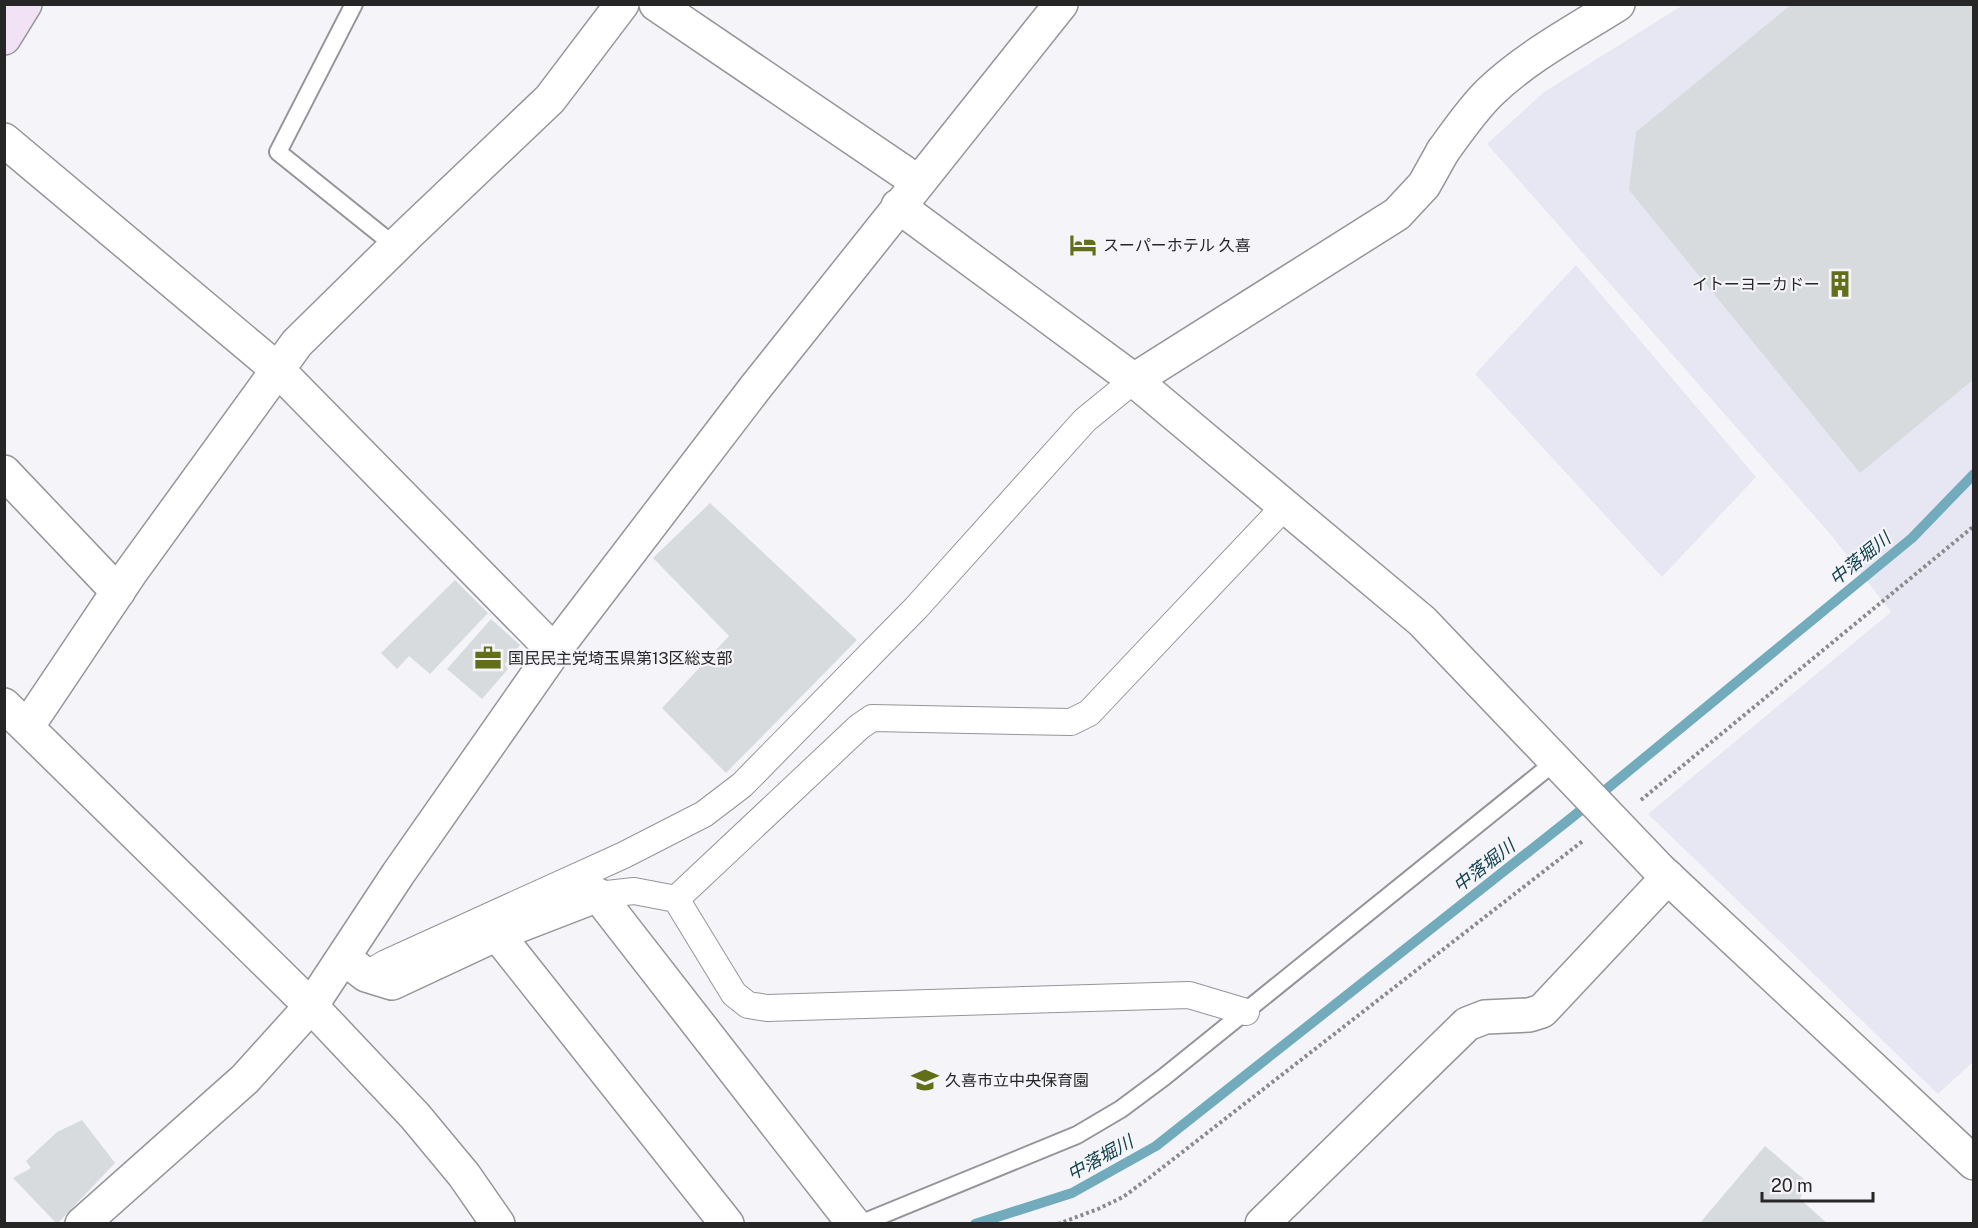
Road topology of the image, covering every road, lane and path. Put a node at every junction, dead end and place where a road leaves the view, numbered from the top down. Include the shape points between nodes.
1 (24, 4) edge
2 (354, 4) edge
3 (622, 4) edge
4 (656, 4) edge
5 (1061, 4) edge
6 (1618, 4) edge
7 (4, 38) edge
8 (4, 140) edge
9 (908, 194) junction
10 (396, 246) junction
11 (277, 369) junction
12 (1134, 380) junction
13 (4, 472) edge
14 (1284, 507) junction
15 (1974, 526) edge
16 (118, 592) junction
17 (554, 651) junction
18 (16, 716) edge
19 (1566, 771) junction
20 (1640, 801) dead end
21 (1602, 826) junction
22 (624, 855) junction
23 (1668, 878) junction
24 (634, 891) junction
25 (598, 895) junction
26 (676, 899) junction
27 (497, 934) junction
28 (355, 966) junction
29 (311, 1006) junction
30 (1246, 1012) junction
31 (1974, 1162) edge
32 (82, 1224) edge
33 (498, 1224) edge
34 (727, 1224) edge
35 (854, 1224) edge
36 (860, 1224) edge
37 (1058, 1224) edge
38 (1262, 1224) edge

1 - 7 main road
2 - 10 lane via 278,152
3 - 10 street via 550,99
4 - 9 street
5 - 9 street
6 - 12 street via 1528,61 1488,94 1464,122 1424,185 1397,214
8 - 11 street
9 - 12 street
9 - 17 street
10 - 11 street via 297,343
11 - 16 street
11 - 17 street
12 - 14 street
12 - 22 street via 1084,420 916,609 742,785 704,814
13 - 16 street
14 - 19 street via 1422,621
14 - 26 street via 1089,712 1071,722 872,718
15 - 20 path
16 - 18 street
17 - 28 street via 398,874
18 - 29 street
19 - 21 street
19 - 30 lane
21 - 23 street
21 - 37 path via 1149,1178 1123,1197
22 - 24 street
22 - 28 street via 386,963
23 - 31 street
23 - 38 street via 1542,1011 1485,1017 1467,1024
24 - 25 street
24 - 26 street
25 - 27 street
25 - 35 street
26 - 30 street via 734,994 748,1005 767,1008 1189,995
27 - 28 street via 392,983
27 - 34 street
28 - 29 street
29 - 32 street via 245,1079
29 - 33 street via 415,1116
30 - 36 lane via 1121,1109 1077,1135

